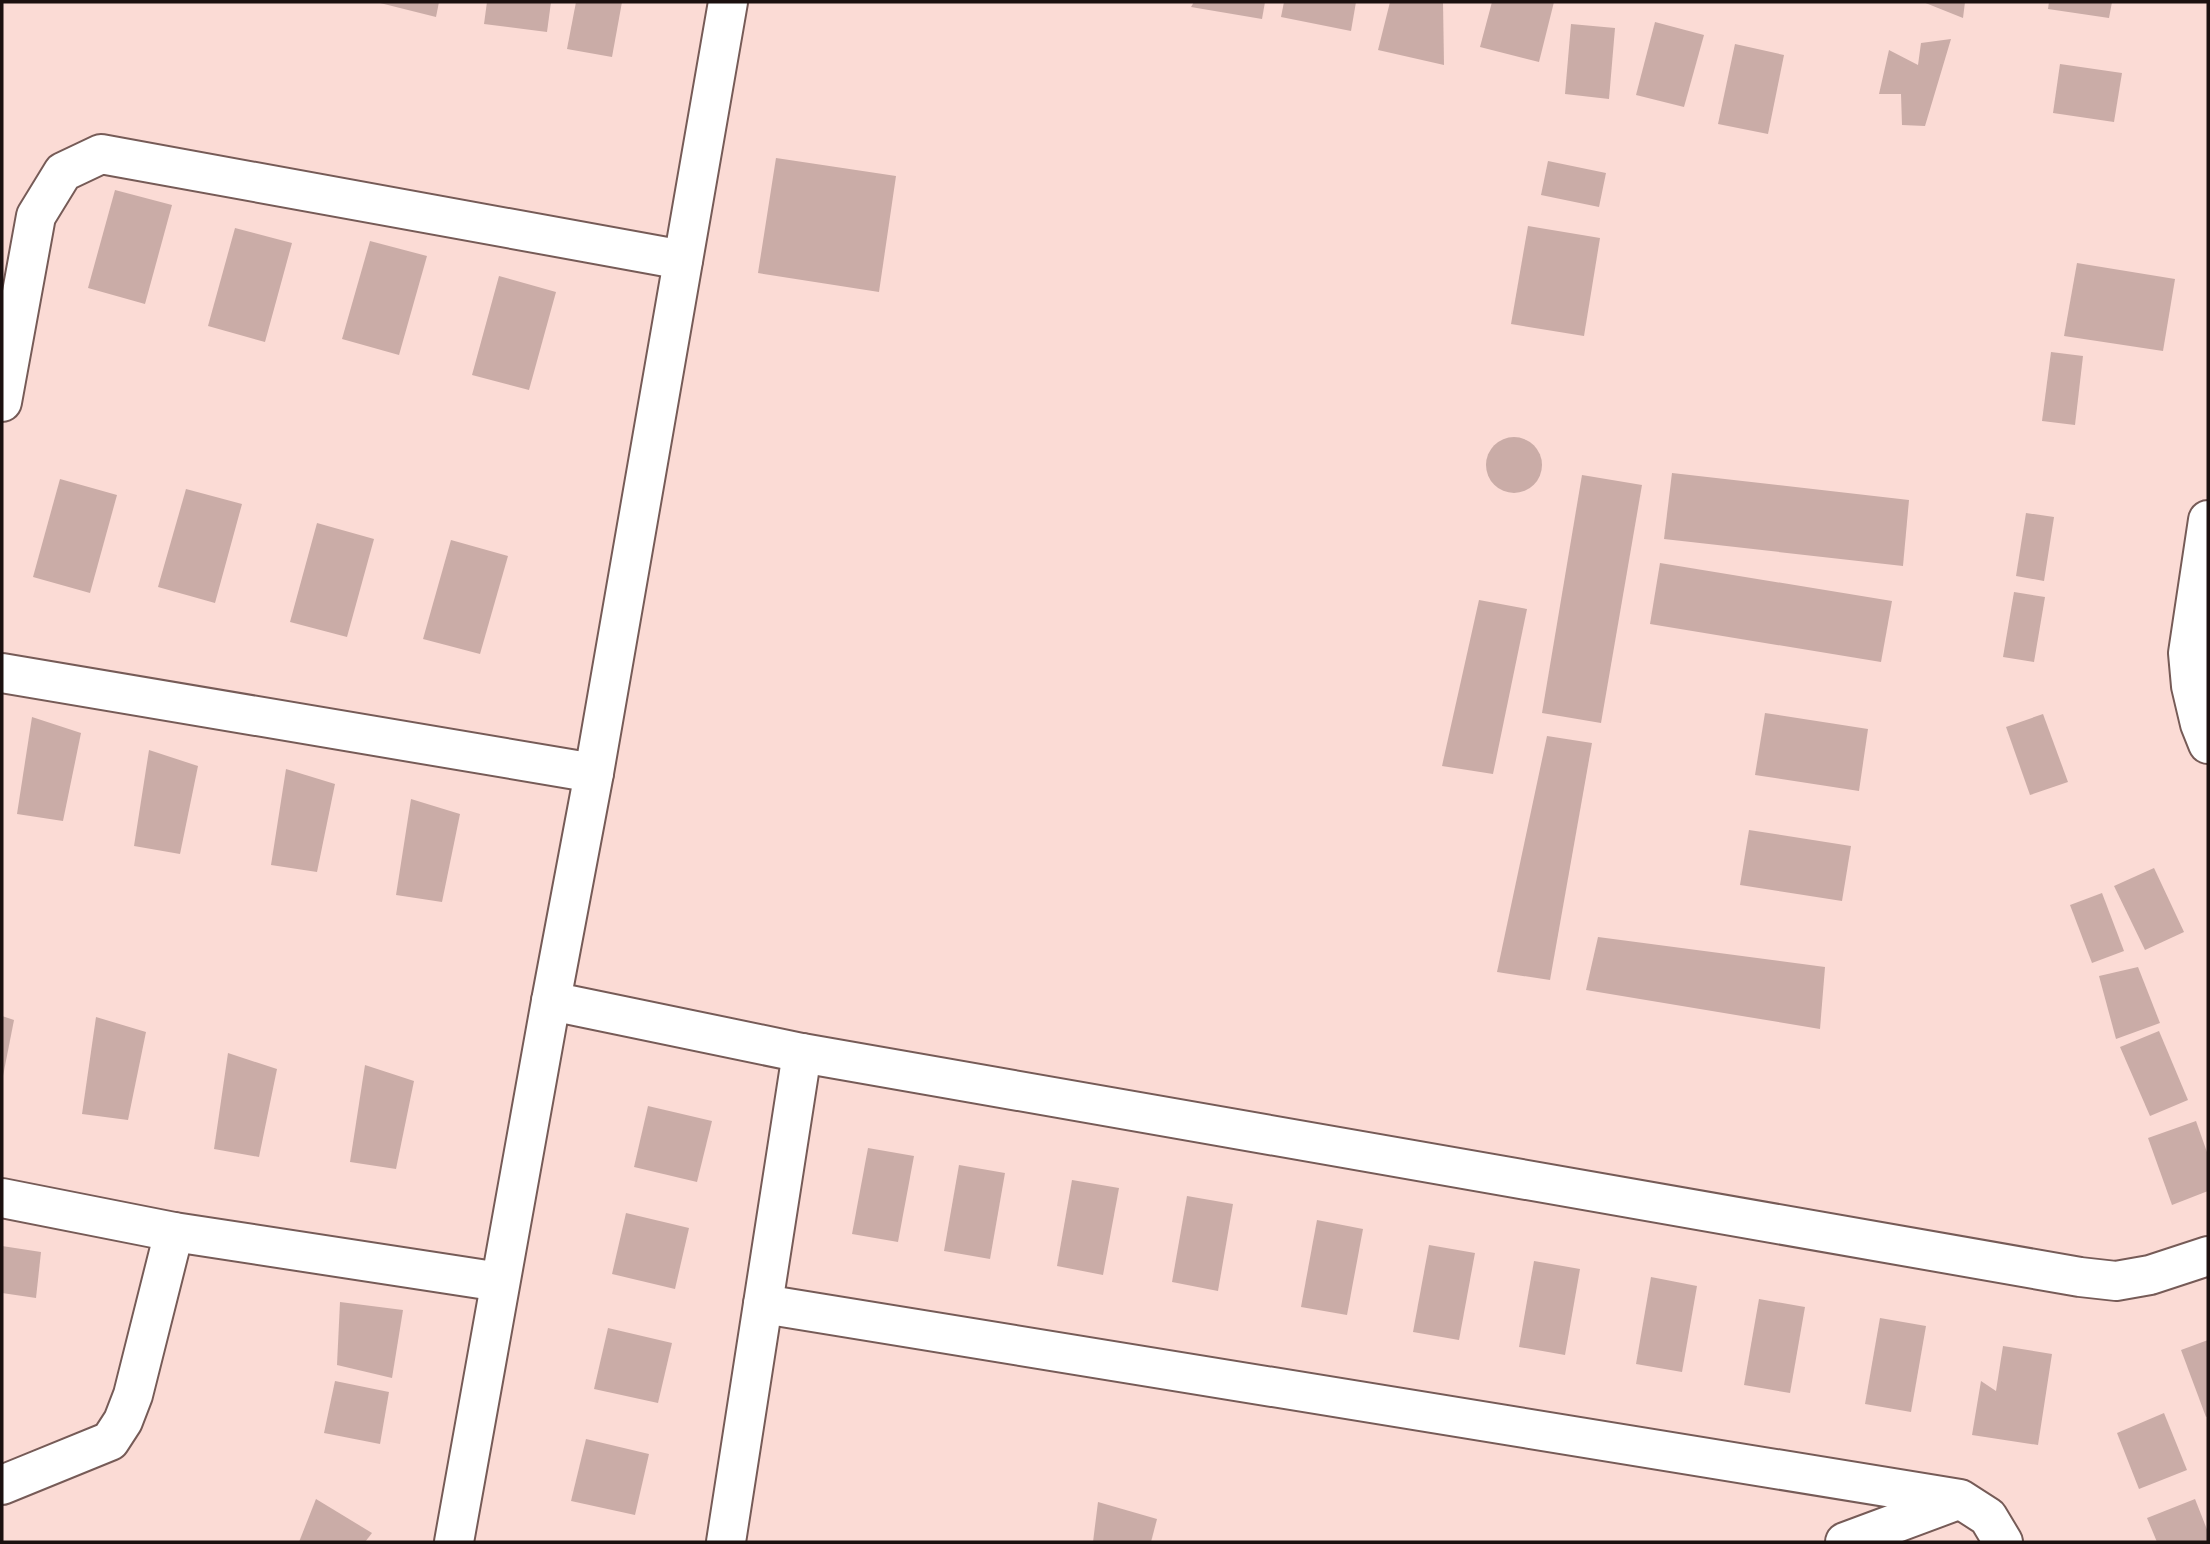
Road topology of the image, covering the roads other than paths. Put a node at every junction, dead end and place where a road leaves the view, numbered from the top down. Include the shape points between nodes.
1 (728, 2) edge
2 (684, 260) junction
3 (2, 402) edge
4 (2208, 520) edge
5 (2, 673) edge
6 (2208, 744) edge
7 (594, 773) junction
8 (551, 1001) junction
9 (802, 1053) junction
10 (2, 1198) edge
11 (174, 1232) junction
12 (2208, 1256) edge
13 (500, 1282) junction
14 (762, 1304) junction
15 (2, 1485) edge
16 (1960, 1499) junction
17 (454, 1542) edge
18 (726, 1542) edge
19 (1845, 1542) edge
20 (2004, 1542) edge

1 - 2 street
2 - 3 street via 101,154 63,172 36,216
2 - 7 street
4 - 6 street via 2188,653 2191,686
5 - 7 street
7 - 8 street
8 - 9 street
8 - 13 street
9 - 12 street via 2080,1277 2116,1281
9 - 14 street
10 - 11 street
11 - 13 street
11 - 15 street via 133,1395 110,1441
13 - 17 street
14 - 16 street
14 - 18 street
16 - 19 street
16 - 20 street via 1988,1517

